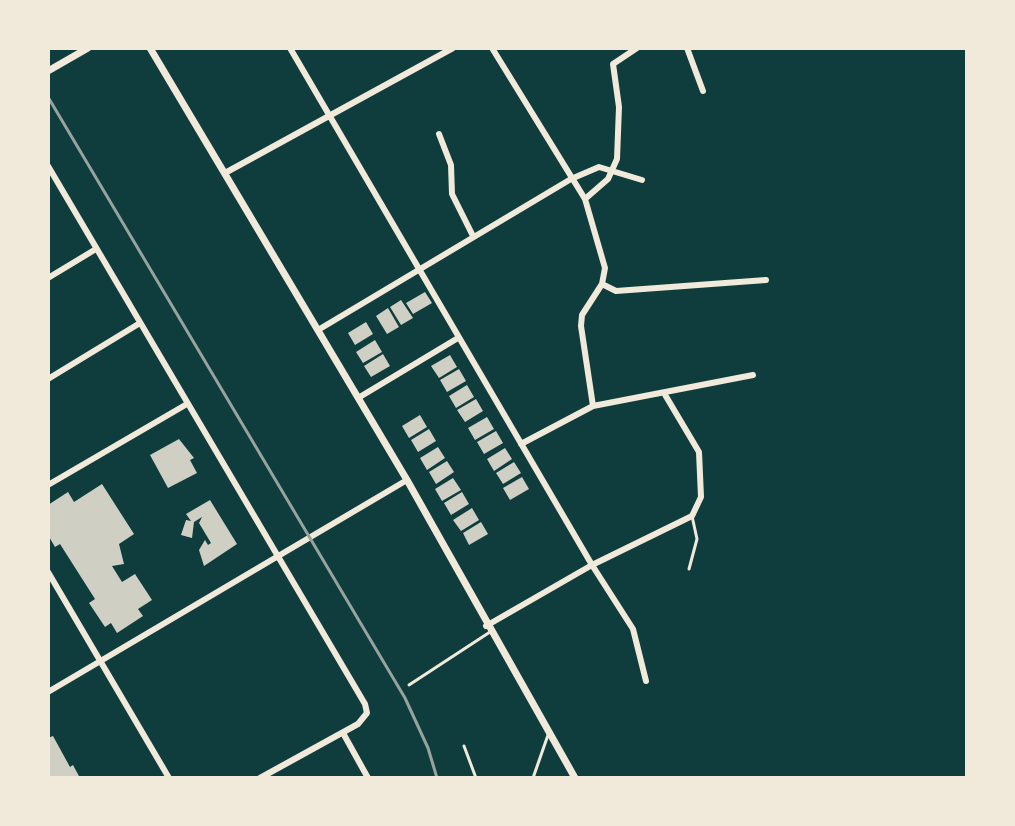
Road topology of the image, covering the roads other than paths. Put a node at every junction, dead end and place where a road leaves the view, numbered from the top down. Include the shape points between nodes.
1 (88, 48) edge
2 (150, 48) edge
3 (290, 48) edge
4 (453, 48) edge
5 (492, 48) edge
6 (637, 48) edge
7 (687, 48) edge
8 (48, 71) edge
9 (703, 91) dead end
10 (331, 116) junction
11 (439, 134) dead end
12 (48, 166) edge
13 (612, 168) junction
14 (225, 173) junction
15 (571, 179) junction
16 (642, 180) dead end
17 (585, 199) junction
18 (473, 236) junction
19 (96, 249) junction
20 (418, 268) junction
21 (48, 278) edge
22 (766, 280) dead end
23 (602, 284) junction
24 (140, 323) junction
25 (318, 330) junction
26 (458, 338) junction
27 (753, 375) dead end
28 (48, 379) edge
29 (664, 393) junction
30 (358, 398) junction
31 (187, 404) junction
32 (593, 406) junction
33 (521, 444) junction
34 (407, 480) junction
35 (48, 485) edge
36 (692, 516) junction
37 (280, 556) junction
38 (592, 565) junction
39 (689, 569) dead end
40 (48, 572) edge
41 (52, 586) edge
42 (488, 629) junction
43 (101, 661) junction
44 (646, 681) dead end
45 (409, 685) dead end
46 (48, 692) edge
47 (343, 733) junction
48 (548, 735) junction
49 (464, 746) dead end
50 (269, 776) edge
51 (169, 778) edge
52 (260, 778) edge
53 (368, 778) edge
54 (476, 778) edge
55 (533, 778) edge
56 (575, 778) edge

1 - 8 street
2 - 14 street
3 - 10 street
4 - 10 street
5 - 15 street
6 - 13 street via 619,58 612,71 620,137
7 - 9 street
10 - 14 street
10 - 20 street
11 - 18 street via 451,165 452,194
12 - 19 street
13 - 15 street via 599,167
13 - 16 street
13 - 17 street via 608,179
14 - 25 street
15 - 17 street
15 - 18 street
17 - 23 street via 605,268
18 - 20 street
19 - 21 street
19 - 24 street
20 - 25 street
20 - 26 street
22 - 23 street via 616,291
23 - 32 street via 582,315 581,326
24 - 28 street
24 - 31 street
25 - 30 street
26 - 30 street
26 - 33 street
27 - 29 street
29 - 32 street
29 - 36 street via 699,452 699,507
30 - 34 street
31 - 35 street
31 - 37 street
32 - 33 street
33 - 38 street
34 - 37 street
34 - 42 street
36 - 38 street
36 - 39 lane via 697,539
37 - 43 street
37 - 47 street via 365,704 367,713
38 - 42 street
38 - 44 street via 633,629
40 - 41 street
41 - 43 street
42 - 45 lane
42 - 48 street
43 - 46 street
43 - 51 street
47 - 50 street
47 - 53 street
48 - 55 lane
48 - 56 street
49 - 54 lane
50 - 52 street

